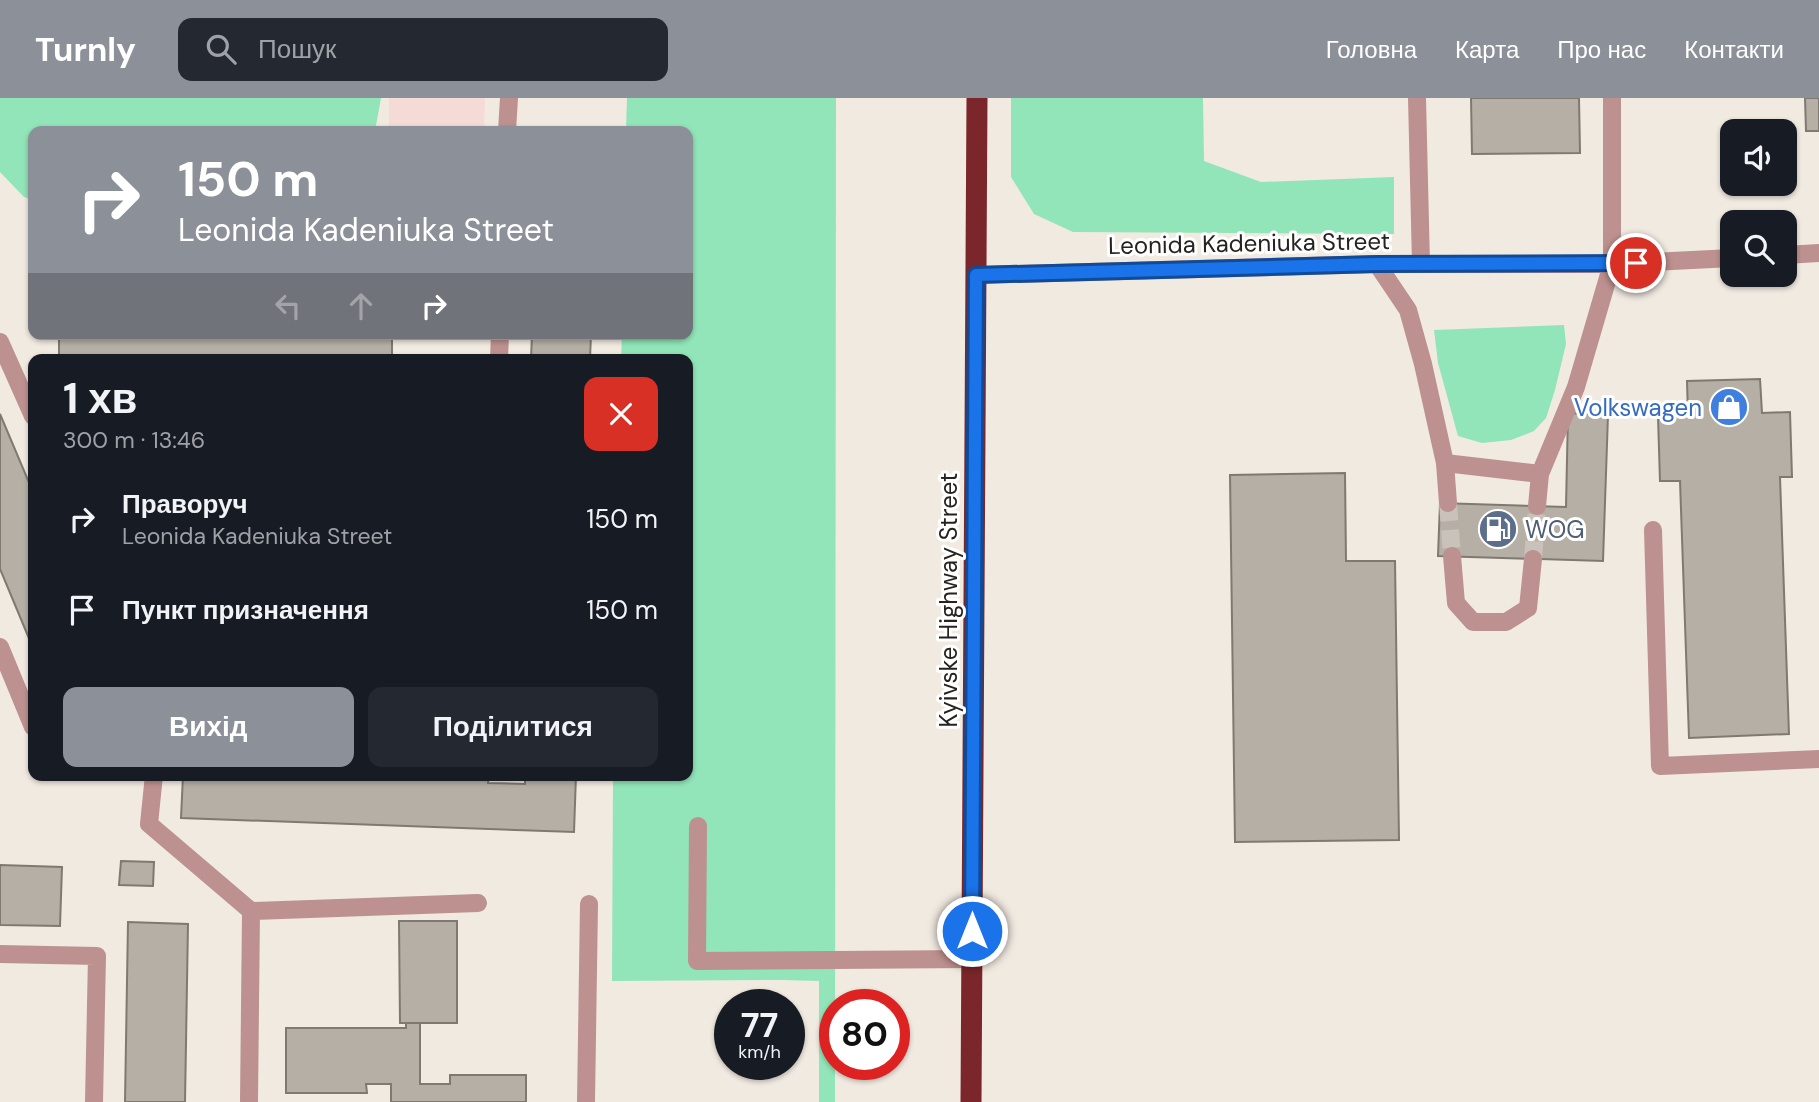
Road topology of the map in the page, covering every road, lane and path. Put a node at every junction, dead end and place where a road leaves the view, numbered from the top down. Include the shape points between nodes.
1 (509, 98) edge
2 (977, 98) edge
3 (1417, 98) edge
4 (1612, 98) edge
5 (507, 126) edge
6 (1819, 253) edge
7 (1797, 254) edge
8 (1720, 259) edge
9 (1377, 264) junction
10 (1421, 264) junction
11 (1612, 264) junction
12 (976, 275) junction
13 (0, 342) edge
14 (28, 401) edge
15 (1445, 463) junction
16 (1540, 474) junction
17 (1448, 503) tunnel mouth
18 (1538, 506) tunnel mouth
19 (1653, 530) dead end
20 (1452, 556) tunnel mouth
21 (1533, 559) tunnel mouth
22 (0, 647) edge
23 (28, 715) edge
24 (1819, 759) edge
25 (153, 781) edge
26 (698, 826) dead end
27 (478, 903) dead end
28 (589, 904) dead end
29 (251, 911) junction
30 (0, 954) edge
31 (972, 959) junction
32 (94, 1102) edge
33 (249, 1102) edge
34 (586, 1102) edge
35 (971, 1102) edge

1 - 5 street
2 - 12 highway, Kyivske Highway Street
3 - 10 street
4 - 11 street
6 - 7 street
8 - 11 street, Leonida Kadeniuka Street
9 - 10 street, Leonida Kadeniuka Street
9 - 12 street, Leonida Kadeniuka Street
9 - 15 street via 1408,310
10 - 11 street, Leonida Kadeniuka Street
11 - 16 street via 1576,387
12 - 31 highway, Kyivske Highway Street
13 - 14 street
15 - 16 street
15 - 17 street
16 - 18 street
19 - 24 street via 1660,766
20 - 21 street via 1457,603 1473,622 1506,622 1528,608
22 - 23 street
25 - 29 street via 149,824
26 - 31 street via 697,961
27 - 29 street
28 - 34 street
29 - 33 street
30 - 32 street via 97,956
31 - 35 highway, Kyivske Highway Street

